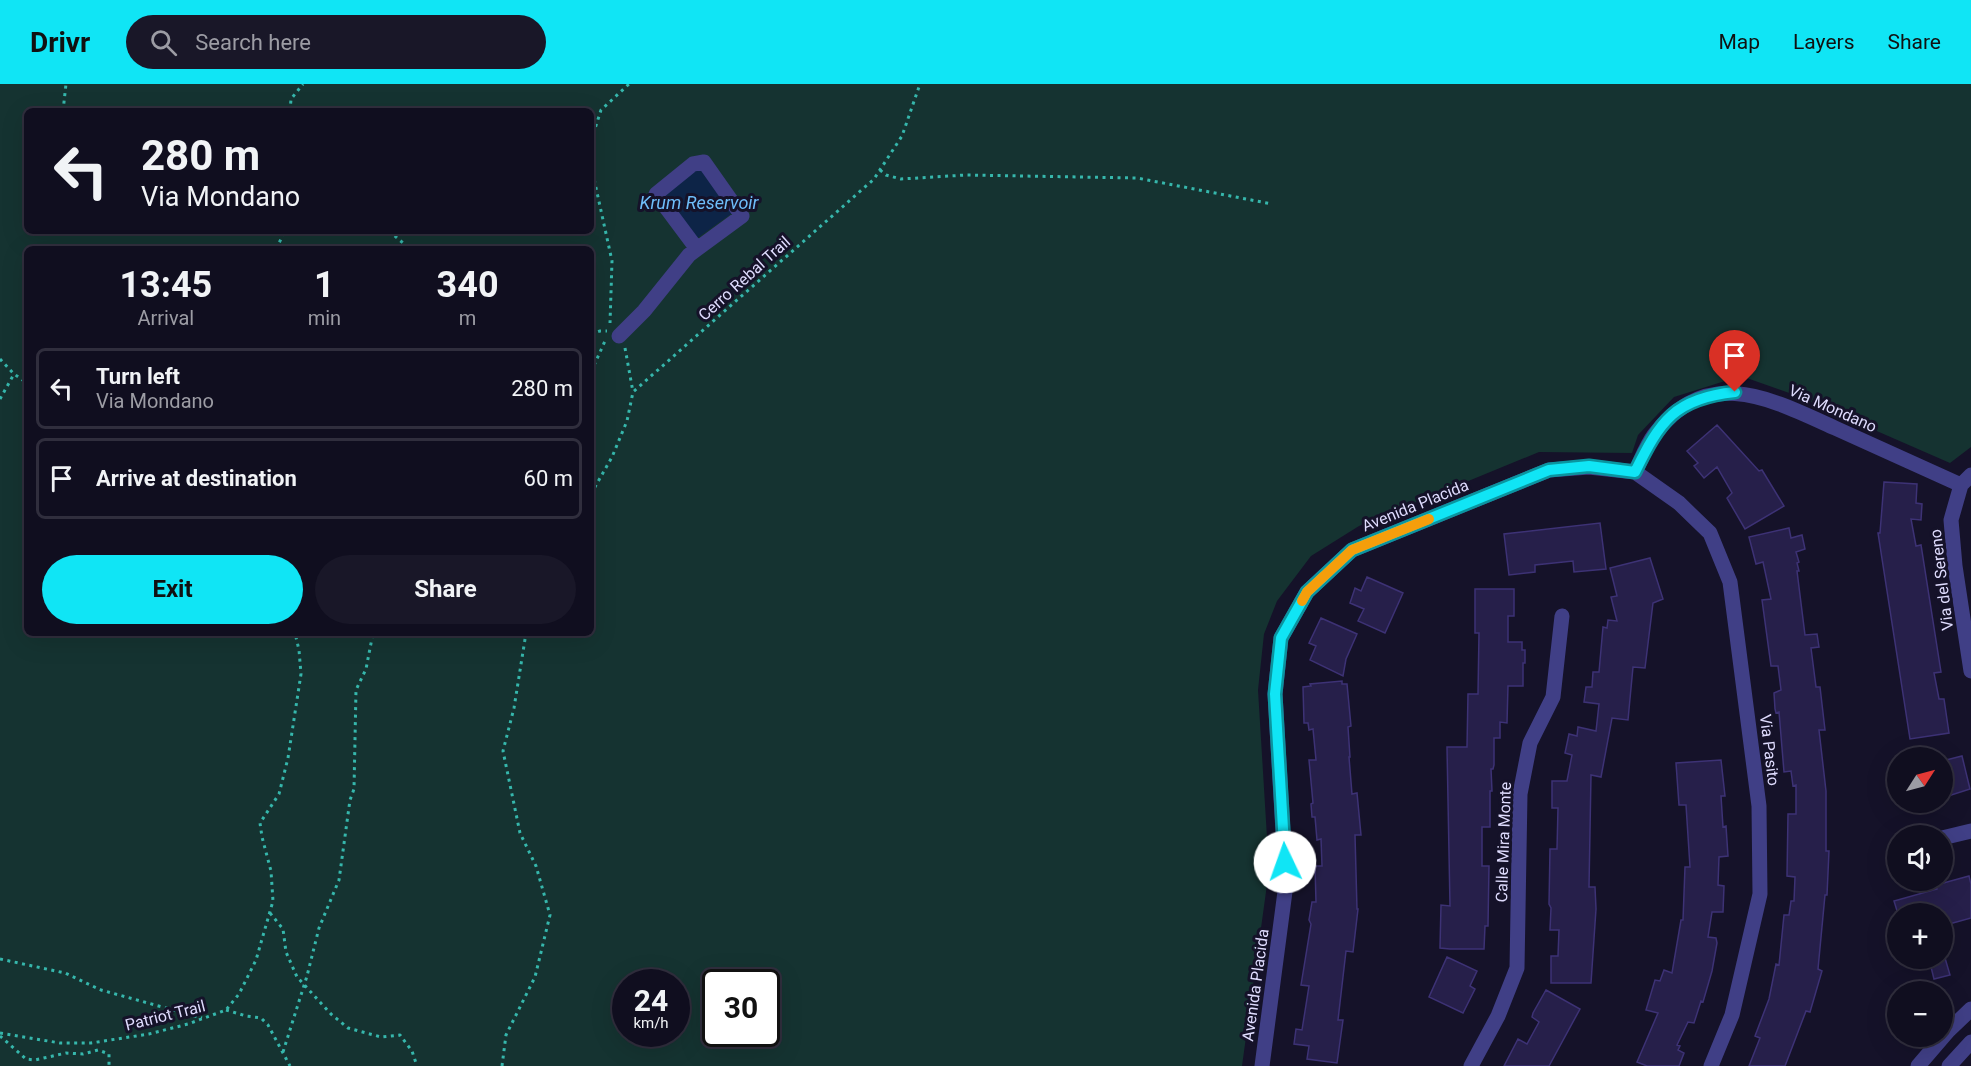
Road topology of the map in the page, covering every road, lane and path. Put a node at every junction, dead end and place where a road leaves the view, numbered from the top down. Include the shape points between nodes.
1 (66, 84) edge
2 (303, 84) edge
3 (629, 84) edge
4 (920, 84) edge
5 (63, 108) edge
6 (290, 108) edge
7 (594, 132) edge
8 (880, 170) junction
9 (594, 179) edge
10 (1272, 204) dead end
11 (392, 234) edge
12 (406, 246) edge
13 (697, 249) junction
14 (594, 333) edge
15 (614, 333) junction
16 (0, 359) edge
17 (594, 367) edge
18 (14, 374) junction
19 (24, 381) edge
20 (633, 392) junction
21 (0, 399) edge
22 (1635, 472) junction
23 (1966, 480) edge
24 (594, 489) edge
25 (1562, 616) dead end
26 (296, 636) edge
27 (372, 636) edge
28 (526, 636) edge
29 (1971, 672) edge
30 (1971, 831) edge
31 (1953, 835) edge
32 (270, 913) junction
33 (0, 959) edge
34 (305, 984) junction
35 (226, 1010) junction
36 (1971, 1010) edge
37 (204, 1018) junction
38 (0, 1035) edge
39 (1971, 1042) edge
40 (283, 1052) junction
41 (109, 1066) edge
42 (290, 1066) edge
43 (417, 1066) edge
44 (502, 1066) edge
45 (1262, 1066) edge
46 (1471, 1066) edge
47 (1711, 1066) edge
48 (1918, 1066) edge
49 (1949, 1066) edge

1 - 5 path
2 - 6 path via 291,99
3 - 7 path via 601,110
4 - 8 path, Cerro Rebal Trail via 902,136
8 - 10 path via 901,178 1137,178
8 - 20 path, Cerro Rebal Trail
9 - 15 path via 612,261
11 - 12 path
13 - 13 street via 742,216 704,162 693,164 656,194
13 - 15 street via 644,311
14 - 15 path
15 - 17 path
15 - 20 path via 625,346
16 - 18 path
18 - 19 path
18 - 21 path
20 - 24 path via 620,439
22 - 23 street, Via Mondano via 1652,437 1671,416 1708,395 1735,392 1787,406
22 - 45 street, Avenida Placida via 1589,466 1549,470 1352,550 1307,592 1281,638 1275,694 1286,884
22 - 47 street, Via Pasito via 1679,503 1710,533 1730,582 1759,806 1760,894 1732,1015
23 - 29 street, Via del Sereno via 1951,520
25 - 46 street, Calle Mira Monte via 1553,697 1530,743 1520,794 1517,968 1498,1016
26 - 32 path, Patriot Trail via 301,674 288,758 279,794 260,822 271,871
27 - 34 path via 366,669 356,690 354,789 339,880 319,928
28 - 44 path via 503,751 520,833 536,866 550,915 535,977 506,1035
30 - 31 street
32 - 34 path via 283,929 286,952 297,977
32 - 35 path, Patriot Trail via 255,960 239,994
33 - 37 path via 65,974 101,990
34 - 40 path
34 - 43 path via 348,1028 381,1037 400,1035
35 - 37 path, Patriot Trail
35 - 40 path via 261,1018
36 - 48 street
37 - 38 path, Patriot Trail via 149,1034 91,1042 60,1043
38 - 41 path via 26,1059 98,1050 109,1054
39 - 49 street
40 - 42 path

